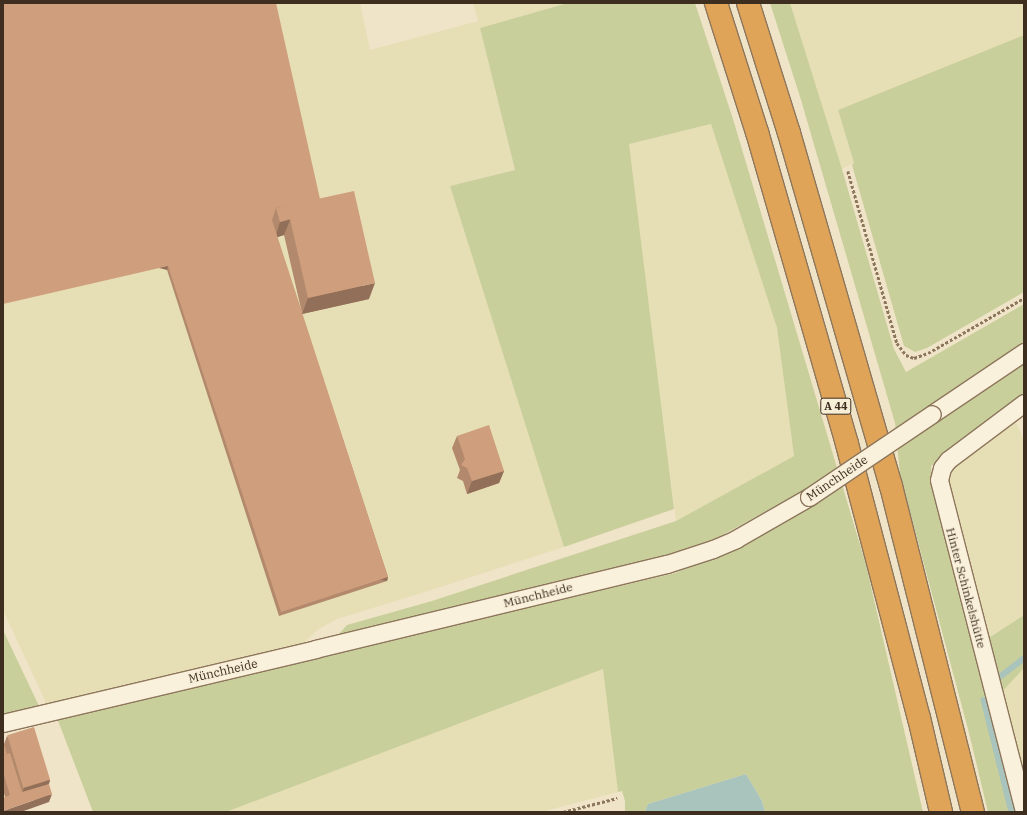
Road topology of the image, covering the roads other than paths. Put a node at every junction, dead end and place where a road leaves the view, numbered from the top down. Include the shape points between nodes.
1 (716, 3) edge
2 (748, 3) edge
3 (1024, 352) edge
4 (1024, 403) edge
5 (3, 723) edge
6 (1024, 810) edge
7 (942, 812) edge
8 (973, 812) edge

1 - 7 highway, A 44 via 757,132 847,444
2 - 8 highway, A 44 via 805,186 891,486
3 - 5 street, Münchheide, bridge via 809,497 736,539 713,549 667,564
4 - 6 street, Hinter Schinkelshütte via 948,460 942,468 939,480

